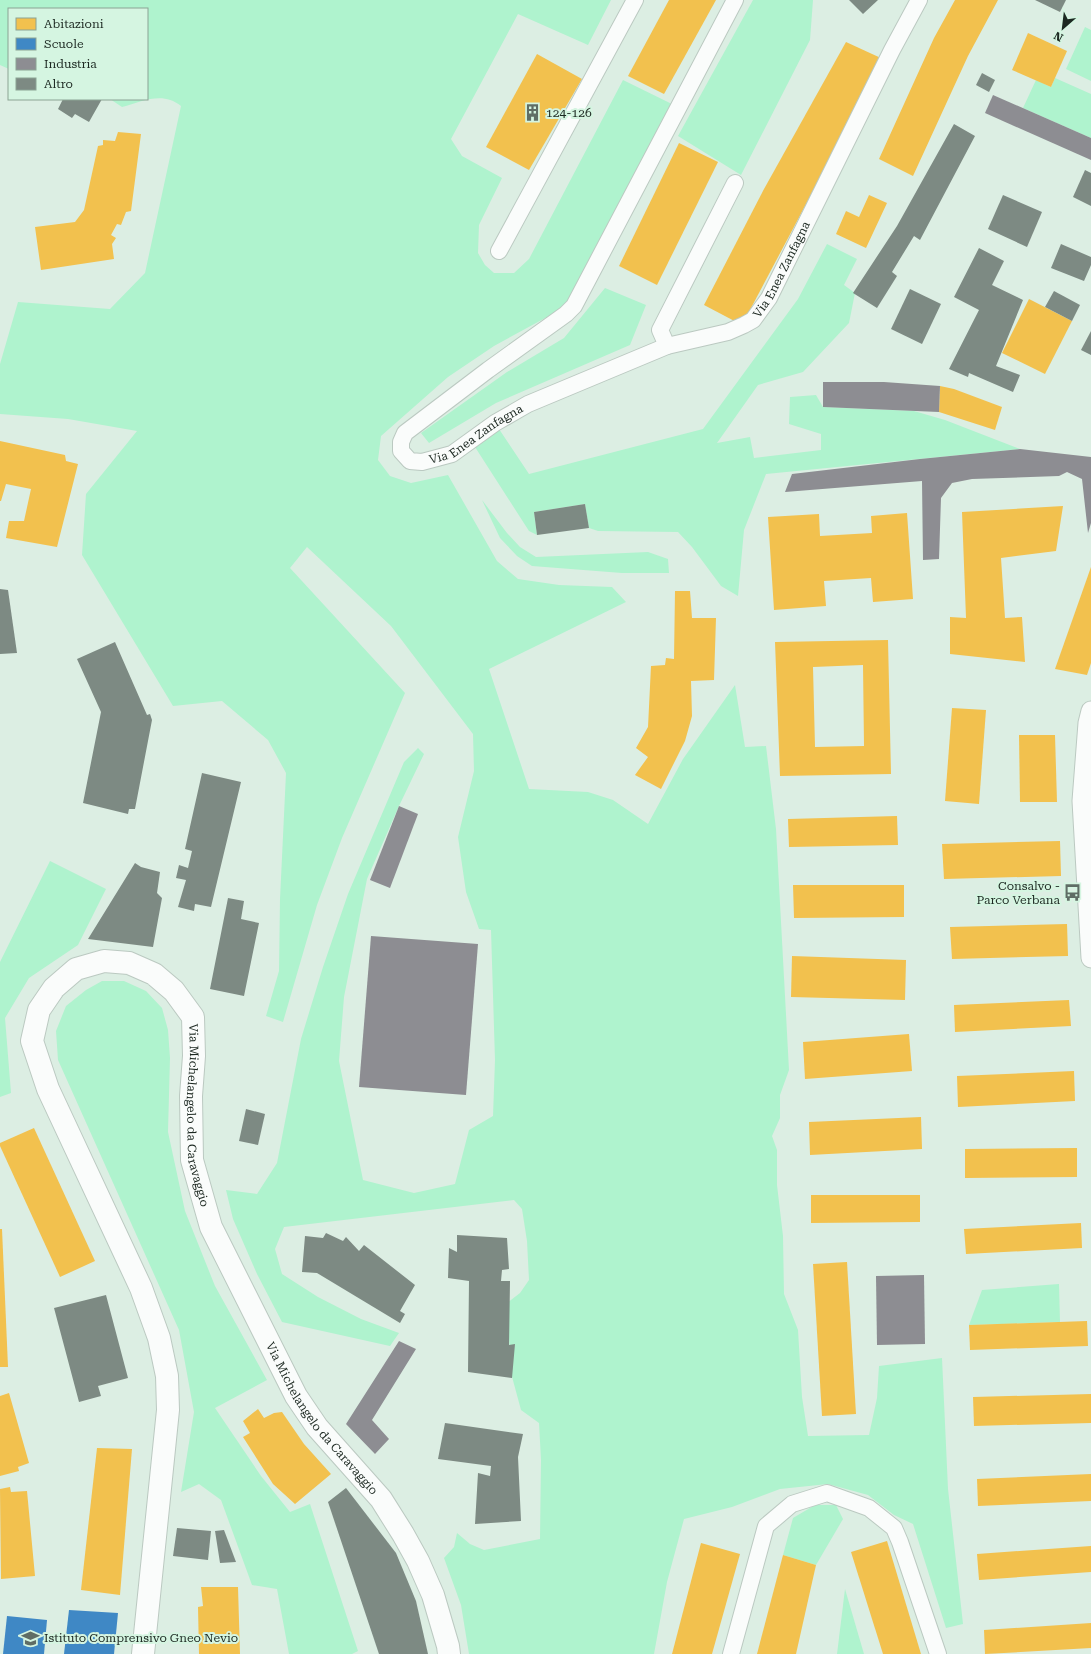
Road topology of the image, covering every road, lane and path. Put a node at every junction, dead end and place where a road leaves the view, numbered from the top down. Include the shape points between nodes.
1 (635, 0) edge
2 (735, 0) edge
3 (919, 0) edge
4 (735, 183) dead end
5 (499, 251) dead end
6 (667, 346) junction
7 (1091, 711) edge
8 (1091, 958) edge
9 (143, 1654) edge
10 (449, 1654) edge
11 (731, 1654) edge
12 (938, 1654) edge

1 - 5 street
2 - 6 street, Via Enea Zanfagna via 574,306 406,433 401,442 401,451 410,461 422,462 452,454 495,423 528,404
3 - 6 street, Via Enea Zanfagna via 769,298 753,320 728,332
4 - 6 street via 660,330
7 - 8 street via 1082,801
9 - 10 main road, Via Michelangelo da Caravaggio via 168,1410 167,1376 159,1338 140,1288 48,1089 32,1041 39,1010 54,988 76,969 104,961 129,963 154,974 174,991 193,1017 192,1160 211,1227 296,1396 317,1427 381,1499 403,1534 433,1595
11 - 12 street via 766,1526 792,1504 827,1493 869,1508 894,1528

